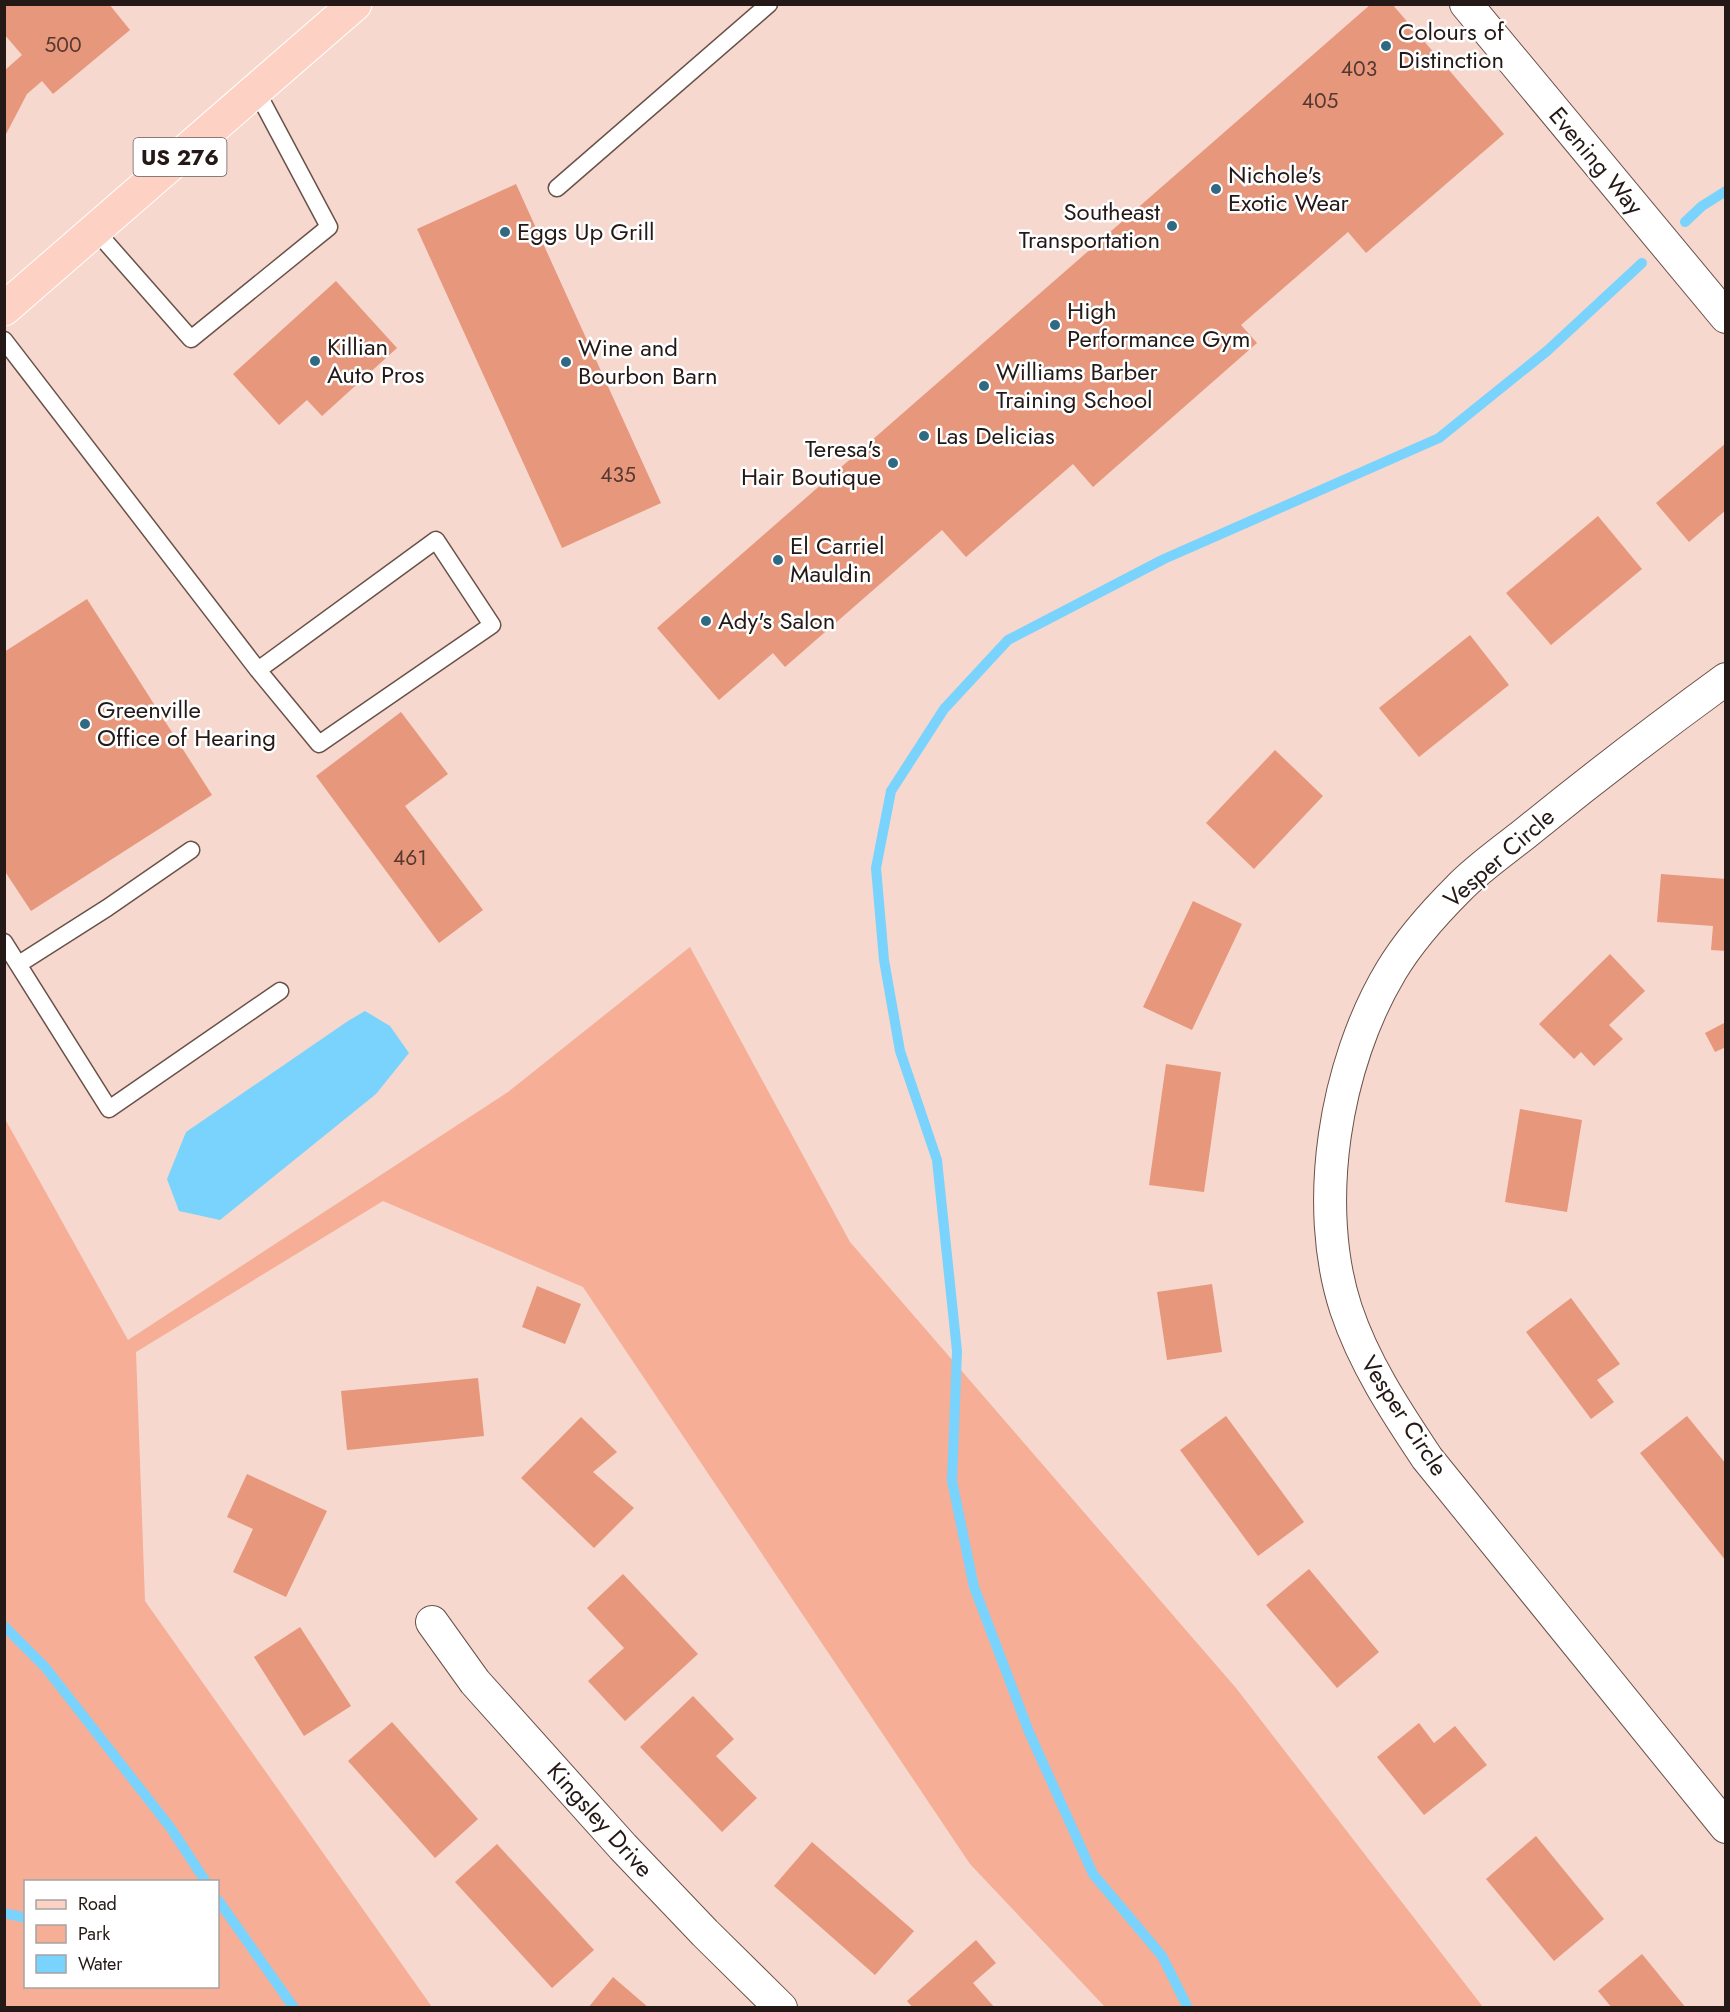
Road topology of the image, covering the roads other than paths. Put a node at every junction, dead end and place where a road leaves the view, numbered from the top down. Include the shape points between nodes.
1 (355, 4) edge
2 (770, 4) edge
3 (1466, 4) edge
4 (256, 90) junction
5 (557, 188) dead end
6 (96, 231) junction
7 (4, 309) edge
8 (1725, 317) edge
9 (4, 340) edge
10 (258, 670) junction
11 (1725, 679) edge
12 (191, 850) dead end
13 (4, 942) edge
14 (19, 964) junction
15 (280, 991) dead end
16 (432, 1622) dead end
17 (1725, 1827) edge
18 (781, 2007) edge

1 - 4 main road, US 276
2 - 5 lane
3 - 8 street, Evening Way
4 - 6 main road, US 276
4 - 6 lane via 329,227 191,339
6 - 7 main road, US 276
9 - 10 lane
10 - 10 lane via 319,744 492,625 436,540
11 - 17 street, Vesper Circle via 1617,759 1459,887 1413,939 1391,971 1357,1044 1334,1137 1330,1186 1332,1230 1345,1307 1388,1399 1427,1458
12 - 14 lane
13 - 14 lane
14 - 15 lane via 109,1109
16 - 18 street, Kingsley Drive via 475,1682 615,1838

